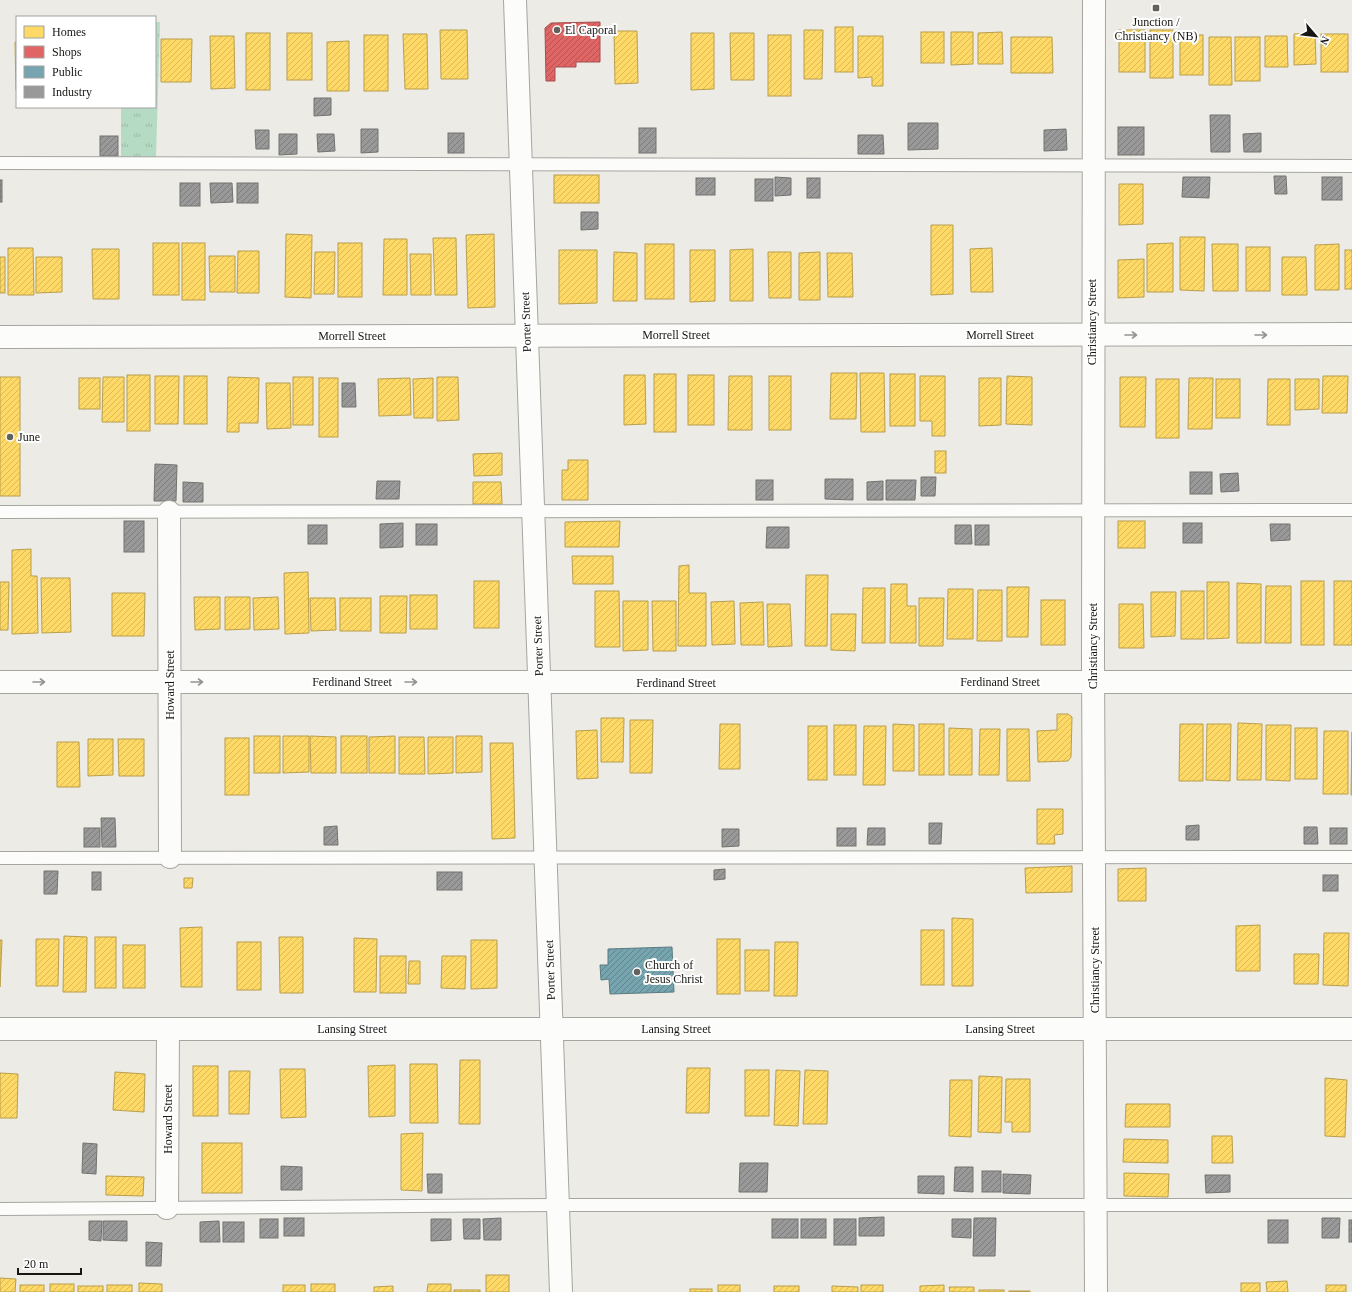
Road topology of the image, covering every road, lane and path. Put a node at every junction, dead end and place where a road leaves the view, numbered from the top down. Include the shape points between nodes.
1 (514, 0) edge
2 (1094, 0) edge
3 (0, 163) edge
4 (521, 164) junction
5 (1093, 166) junction
6 (1352, 166) edge
7 (1352, 334) edge
8 (527, 335) junction
9 (1092, 335) junction
10 (0, 337) edge
11 (1352, 510) edge
12 (0, 512) edge
13 (169, 512) junction
14 (533, 512) junction
15 (1093, 512) junction
16 (0, 682) edge
17 (170, 682) junction
18 (1093, 682) junction
19 (1352, 682) edge
20 (540, 683) junction
21 (546, 856) junction
22 (1094, 857) junction
23 (1352, 857) edge
24 (0, 858) edge
25 (170, 858) junction
26 (0, 1029) edge
27 (168, 1029) junction
28 (553, 1029) junction
29 (1352, 1029) edge
30 (1095, 1030) junction
31 (1352, 1204) edge
32 (1096, 1205) junction
33 (558, 1206) junction
34 (167, 1208) junction
35 (0, 1209) edge
36 (561, 1292) edge
37 (1096, 1292) edge

1 - 4 street, Porter Street
2 - 5 street, Christiancy Street
3 - 4 lane
4 - 5 lane
4 - 8 street, Porter Street
5 - 6 lane
5 - 9 street, Christiancy Street
9 -> 7 street, Morrell Street
8 - 9 street, Morrell Street
8 - 10 street, Morrell Street
8 - 14 street, Porter Street
9 - 15 street, Christiancy Street
11 - 15 lane
12 - 13 lane
13 - 14 lane
13 - 17 street, Howard Street
14 - 15 lane
14 - 20 street, Porter Street
15 - 18 street, Christiancy Street
16 -> 17 street, Ferdinand Street
17 -> 20 street, Ferdinand Street
17 - 25 street, Howard Street
18 - 19 street, Ferdinand Street
18 - 20 street, Ferdinand Street
18 - 22 street, Christiancy Street
20 - 21 street, Porter Street
21 - 22 lane
21 - 25 lane
21 - 28 street, Porter Street
22 - 23 lane
22 - 30 street, Christiancy Street
24 - 25 lane
26 - 27 street, Lansing Street
27 - 28 street, Lansing Street
27 - 34 street, Howard Street
28 - 30 street, Lansing Street
28 - 33 street, Porter Street
29 - 30 street, Lansing Street
30 - 32 street, Christiancy Street
31 - 32 lane
32 - 33 lane
32 - 37 street, Christiancy Street
33 - 34 lane
33 - 36 street, Porter Street
34 - 35 lane

